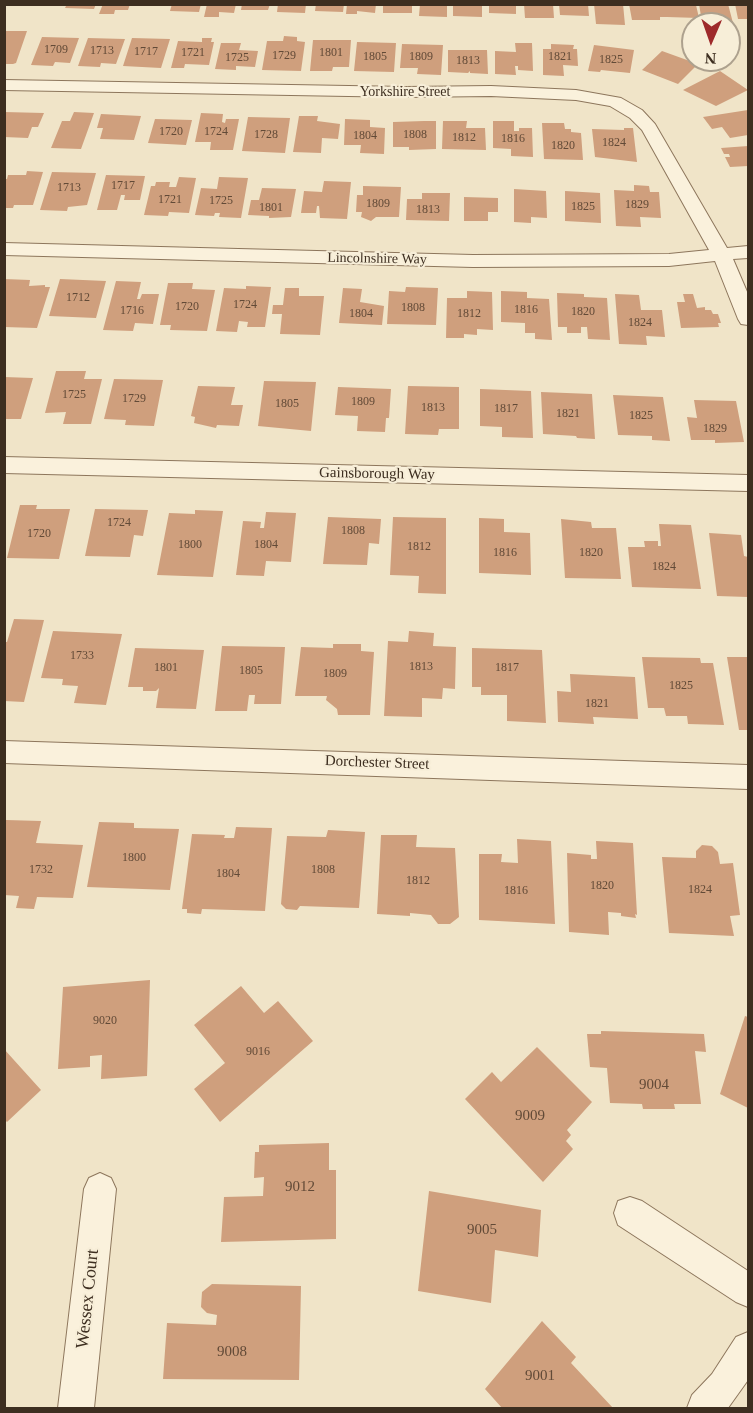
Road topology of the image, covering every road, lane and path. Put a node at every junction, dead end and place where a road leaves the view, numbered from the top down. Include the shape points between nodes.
1 (4, 85) edge
2 (4, 249) edge
3 (748, 252) edge
4 (721, 256) junction
5 (748, 319) edge
6 (4, 465) edge
7 (748, 483) edge
8 (4, 752) edge
9 (748, 777) edge
10 (100, 1189) dead end
11 (630, 1213) dead end
12 (748, 1290) edge
13 (748, 1349) edge
14 (76, 1408) edge
15 (705, 1408) edge

1 - 4 street, Yorkshire Street via 491,91 599,98 636,114 649,128
2 - 4 street, Lincolnshire Way via 473,261
3 - 4 street, Lincolnshire Way
4 - 5 street, Yorkshire Street
6 - 7 street, Gainsborough Way
8 - 9 street, Dorchester Street
10 - 14 street, Wessex Court
11 - 12 street
13 - 15 street

